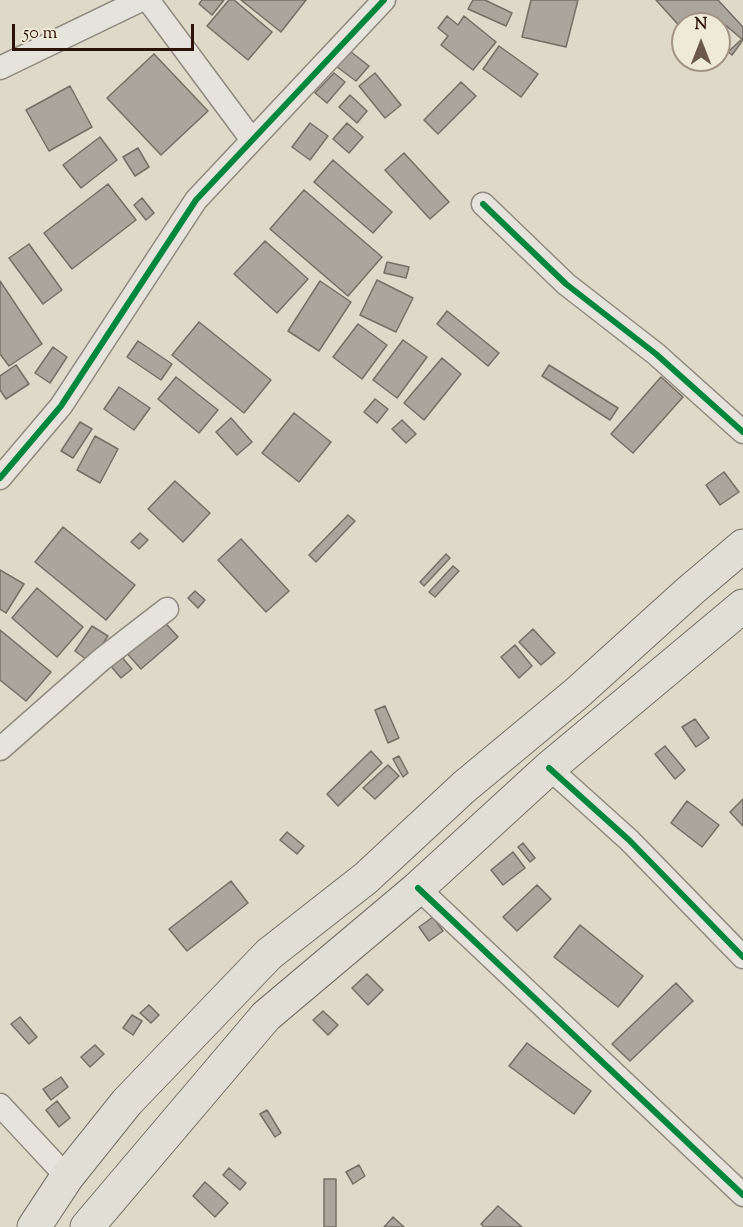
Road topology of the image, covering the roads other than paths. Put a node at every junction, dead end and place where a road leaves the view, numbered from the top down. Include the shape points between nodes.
1 (141, 0) edge
2 (148, 0) edge
3 (384, 0) edge
4 (0, 68) edge
5 (252, 140) junction
6 (483, 204) dead end
7 (743, 432) edge
8 (0, 478) edge
9 (743, 546) edge
10 (743, 606) edge
11 (166, 609) dead end
12 (0, 750) edge
13 (549, 768) junction
14 (418, 888) junction
15 (743, 957) edge
16 (0, 1105) edge
17 (67, 1177) junction
18 (743, 1195) edge
19 (34, 1227) edge
20 (87, 1227) edge

1 - 4 street
2 - 5 street
3 - 5 street
5 - 8 street via 196,200 61,406
6 - 7 street via 566,284 656,354
9 - 17 main road via 366,878 269,954 127,1102
10 - 13 main road
11 - 12 street via 101,660
13 - 14 main road
13 - 15 street via 629,840
14 - 18 street
14 - 20 main road via 266,1016
16 - 17 street
17 - 19 main road

